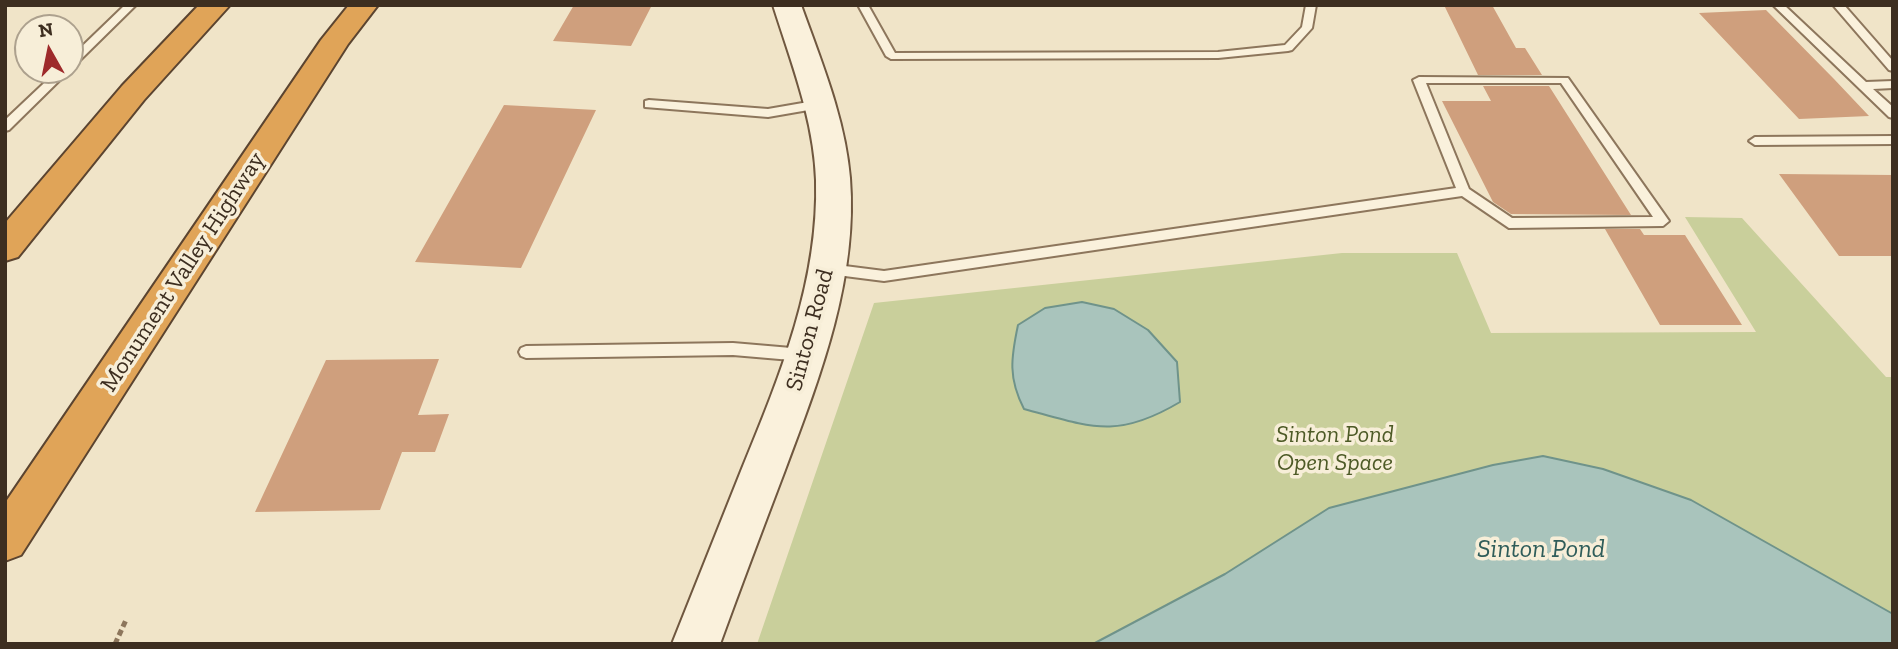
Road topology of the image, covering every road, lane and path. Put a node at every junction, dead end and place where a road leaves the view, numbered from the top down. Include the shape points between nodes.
1 (131, 5) edge
2 (216, 5) edge
3 (365, 5) edge
4 (787, 5) edge
5 (863, 5) edge
6 (1311, 5) edge
7 (1778, 5) edge
8 (1838, 5) edge
9 (84, 50) edge
10 (1893, 68) edge
11 (50, 84) edge
12 (1893, 84) edge
13 (1863, 86) junction
14 (649, 103) dead end
15 (820, 104) junction
16 (1893, 114) edge
17 (5, 127) edge
18 (1893, 140) edge
19 (1755, 141) dead end
20 (1464, 191) junction
21 (5, 247) edge
22 (828, 269) junction
23 (527, 352) dead end
24 (805, 355) junction
25 (5, 541) edge
26 (126, 620) dead end
27 (115, 644) edge
28 (696, 644) edge

1 - 9 lane
2 - 21 highway
3 - 25 highway, Monument Valley Highway via 336,40
4 - 15 street, Sinton Road
5 - 6 lane via 891,56 918,56 1218,55 1288,48 1307,28
7 - 13 lane
8 - 10 lane
11 - 17 lane
12 - 13 lane
13 - 16 lane
14 - 15 lane via 768,113
15 - 22 street, Sinton Road via 833,177
18 - 19 lane
20 - 20 lane via 1419,80 1564,80 1663,221 1509,223
20 - 22 lane via 884,276
22 - 24 street, Sinton Road
23 - 24 lane via 733,349
24 - 28 street, Sinton Road
26 - 27 path

